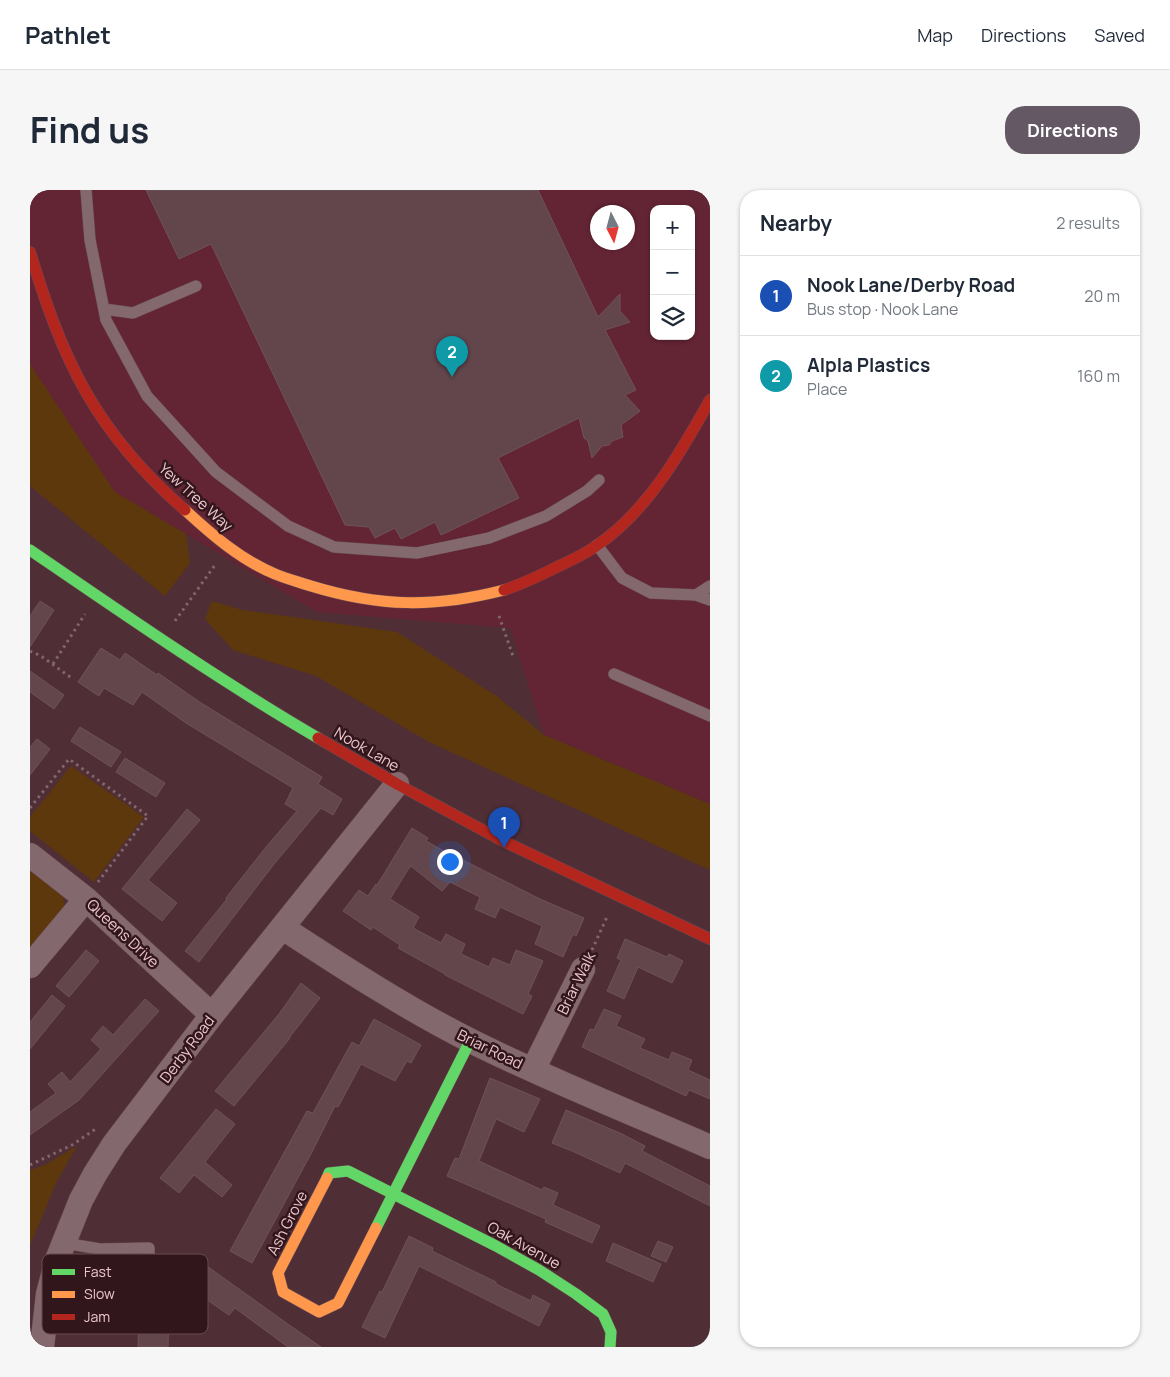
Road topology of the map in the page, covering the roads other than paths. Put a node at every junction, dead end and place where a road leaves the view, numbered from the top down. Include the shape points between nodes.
1 (86, 190) edge
2 (30, 252) edge
3 (196, 286) dead end
4 (104, 309) junction
5 (710, 400) edge
6 (599, 480) dead end
7 (597, 545) junction
8 (30, 550) edge
9 (710, 586) edge
10 (696, 595) junction
11 (710, 600) edge
12 (614, 674) dead end
13 (710, 716) edge
14 (397, 784) junction
15 (30, 855) edge
16 (86, 899) junction
17 (283, 928) junction
18 (710, 939) edge
19 (30, 966) edge
20 (584, 969) road end
21 (212, 1015) junction
22 (470, 1040) junction
23 (533, 1070) junction
24 (710, 1147) edge
25 (394, 1193) junction
26 (64, 1243) junction
27 (59, 1254) edge
28 (148, 1254) edge
29 (39, 1296) edge
30 (42, 1347) edge
31 (610, 1347) edge

1 - 4 lane via 90,240
2 - 7 street, Yew Tree Way via 69,362 98,412 134,460 215,537 274,574 334,594 402,604 452,602 512,588 552,572
3 - 4 lane via 133,313
4 - 6 lane via 106,320 147,396 216,472 288,526 334,547 417,553 490,538 546,516
5 - 7 street, Yew Tree Way via 666,472 627,518
7 - 10 lane via 622,578 651,593
8 - 14 street, Nook Lane via 282,717
9 - 10 lane
10 - 11 lane
12 - 13 lane
14 - 17 street, Derby Road
14 - 18 street, Nook Lane via 504,841
15 - 16 street, Queens Drive
16 - 19 street
16 - 21 street, Queens Drive
17 - 21 street, Derby Road
17 - 22 street, Briar Road via 361,979
20 - 23 street, Briar Walk
21 - 26 street, Derby Road via 114,1144 81,1200
22 - 23 street, Briar Road
22 - 25 street, Ash Grove
23 - 24 street, Briar Road
25 - 25 street, Ash Grove via 338,1303 319,1312 283,1292 278,1273 329,1173 348,1171
25 - 31 street, Oak Avenue via 496,1246 576,1294 604,1314 612,1332
26 - 27 street, Derby Road
26 - 28 lane via 100,1249 148,1248
29 - 30 street, Derby Road

